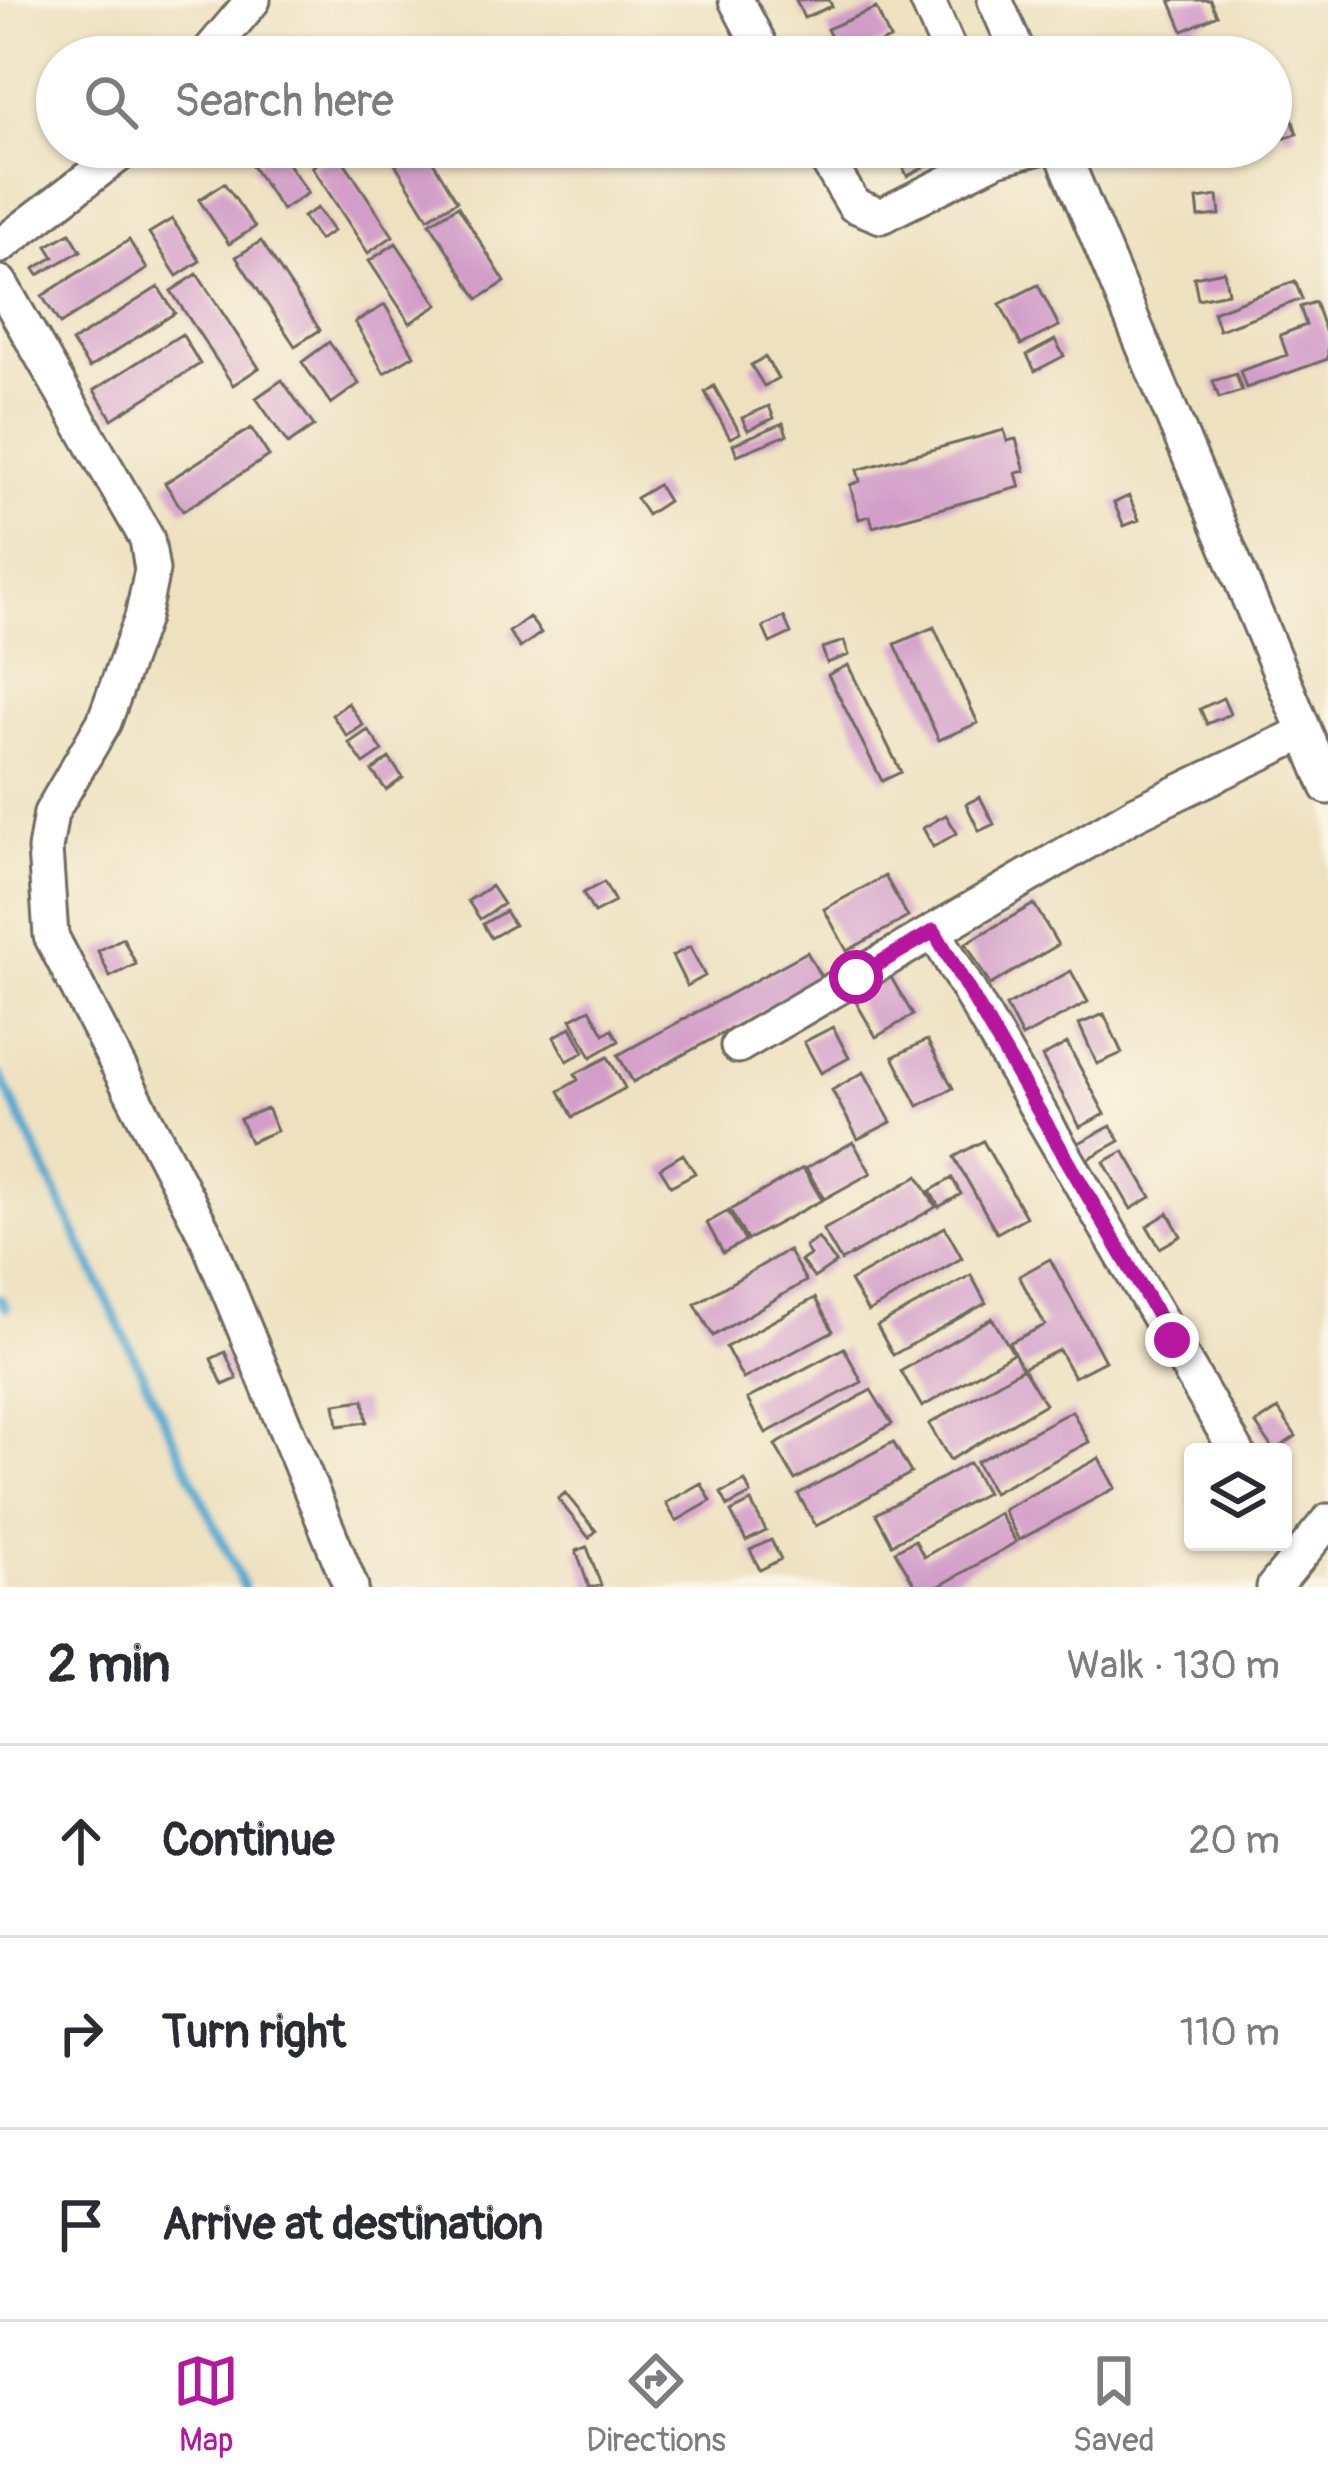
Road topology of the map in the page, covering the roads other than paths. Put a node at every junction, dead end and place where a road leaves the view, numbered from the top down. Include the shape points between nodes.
1 (253, 0) edge
2 (736, 0) edge
3 (927, 0) edge
4 (995, 0) edge
5 (223, 36) edge
6 (755, 36) edge
7 (943, 36) edge
8 (1011, 36) edge
9 (102, 168) edge
10 (832, 168) edge
11 (966, 168) edge
12 (1069, 168) edge
13 (0, 246) edge
14 (0, 283) edge
15 (1303, 733) junction
16 (1328, 787) edge
17 (934, 931) junction
18 (738, 1046) dead end
19 (1232, 1443) edge
20 (1328, 1521) edge
21 (1292, 1544) edge
22 (1289, 1551) edge
23 (351, 1587) edge
24 (1274, 1587) edge

1 - 5 street
2 - 6 street
3 - 7 street
4 - 8 street
9 - 13 street
10 - 11 street via 854,206 881,216
12 - 15 street
14 - 23 street via 147,539 152,570 104,722 52,813 45,849 52,937 207,1238
15 - 16 street
15 - 17 street via 1136,813
17 - 18 street
17 - 19 street
20 - 21 street
22 - 24 street

